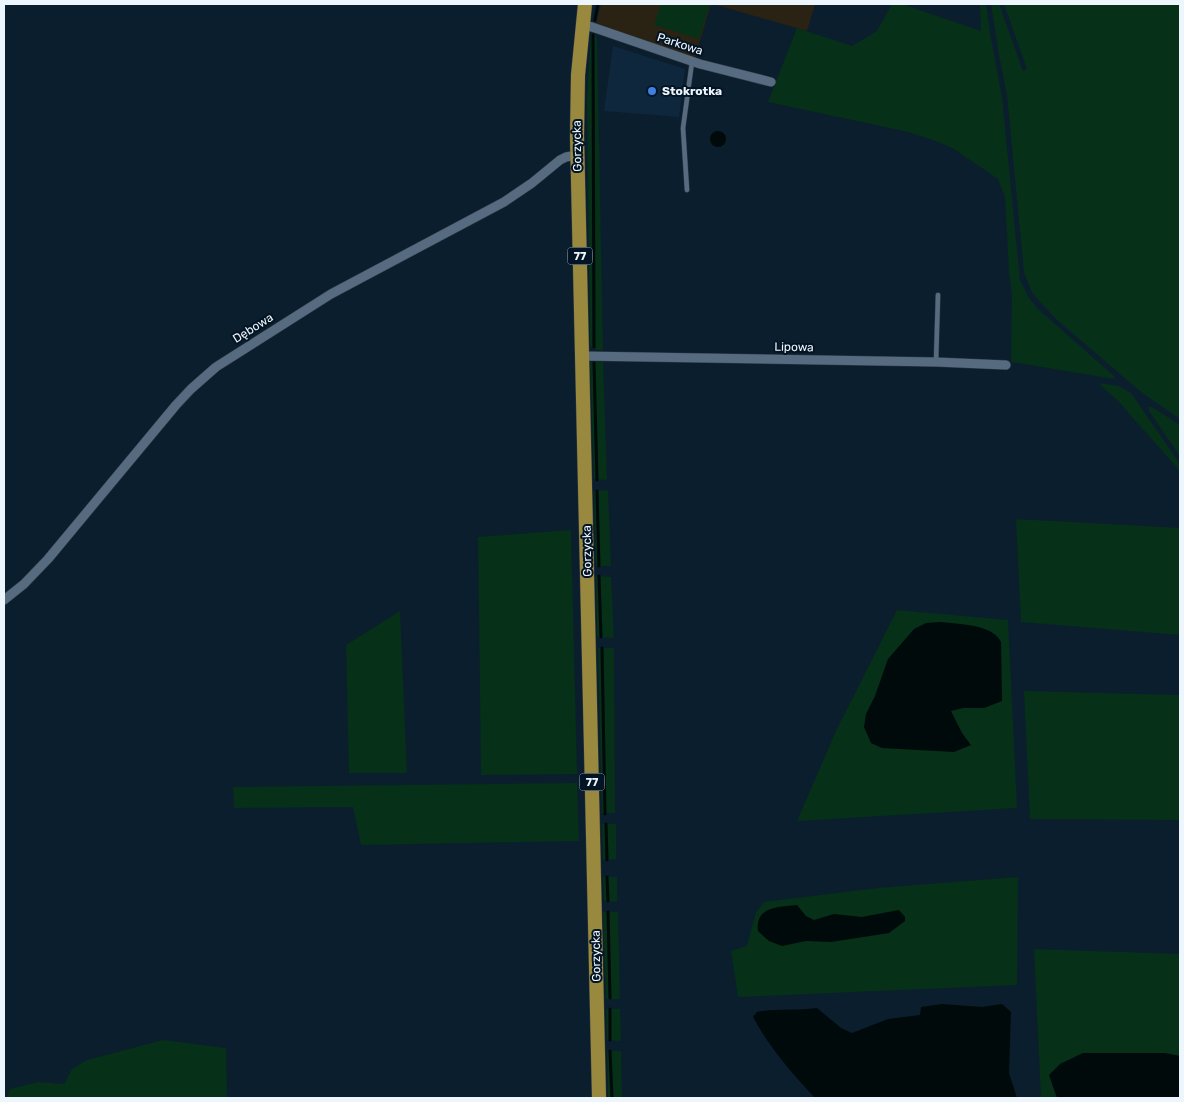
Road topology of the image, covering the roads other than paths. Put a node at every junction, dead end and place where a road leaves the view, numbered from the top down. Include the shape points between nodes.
1 (585, 4) edge
2 (582, 25) junction
3 (692, 62) junction
4 (771, 82) dead end
5 (577, 155) junction
6 (687, 190) dead end
7 (938, 295) dead end
8 (582, 356) junction
9 (936, 362) junction
10 (1006, 365) dead end
11 (4, 600) edge
12 (600, 1098) edge

1 - 2 main road, Gorzycka / 77
2 - 3 street, Parkowa
2 - 5 main road, Gorzycka / 77
3 - 4 street, Parkowa
3 - 6 lane via 682,128
5 - 8 main road, Gorzycka / 77
5 - 11 street, Dębowa via 560,160 504,202 331,294 216,367 176,405 48,559
7 - 9 lane
8 - 9 street, Lipowa
8 - 12 main road, Gorzycka / 77
9 - 10 street, Lipowa

